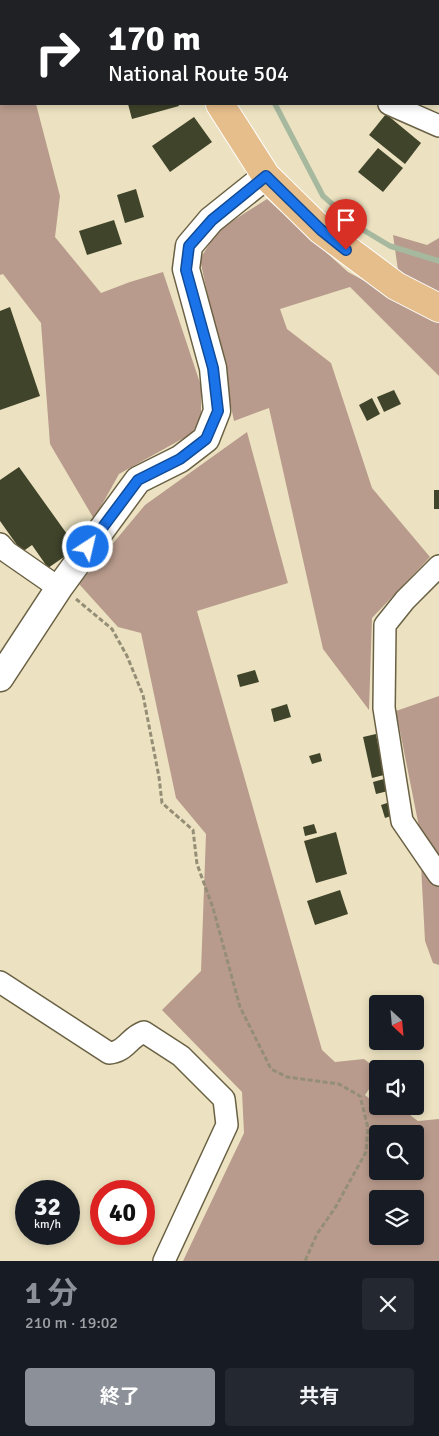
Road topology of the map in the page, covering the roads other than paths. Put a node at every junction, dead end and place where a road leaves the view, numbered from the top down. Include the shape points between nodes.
1 (221, 105) edge
2 (391, 105) edge
3 (439, 126) edge
4 (266, 176) junction
5 (439, 308) edge
6 (0, 544) edge
7 (439, 566) edge
8 (59, 588) junction
9 (0, 678) edge
10 (439, 875) edge
11 (0, 982) edge
12 (164, 1261) edge

1 - 4 highway
2 - 3 street
4 - 5 highway via 321,230 359,260 396,286
4 - 8 street via 212,220 189,246 186,270 213,368 218,411 206,439 180,459 138,480
6 - 8 street
7 - 10 street via 385,625 384,708 402,821
8 - 9 street
11 - 12 street via 109,1054 118,1053 144,1032 181,1056 224,1099 227,1126

